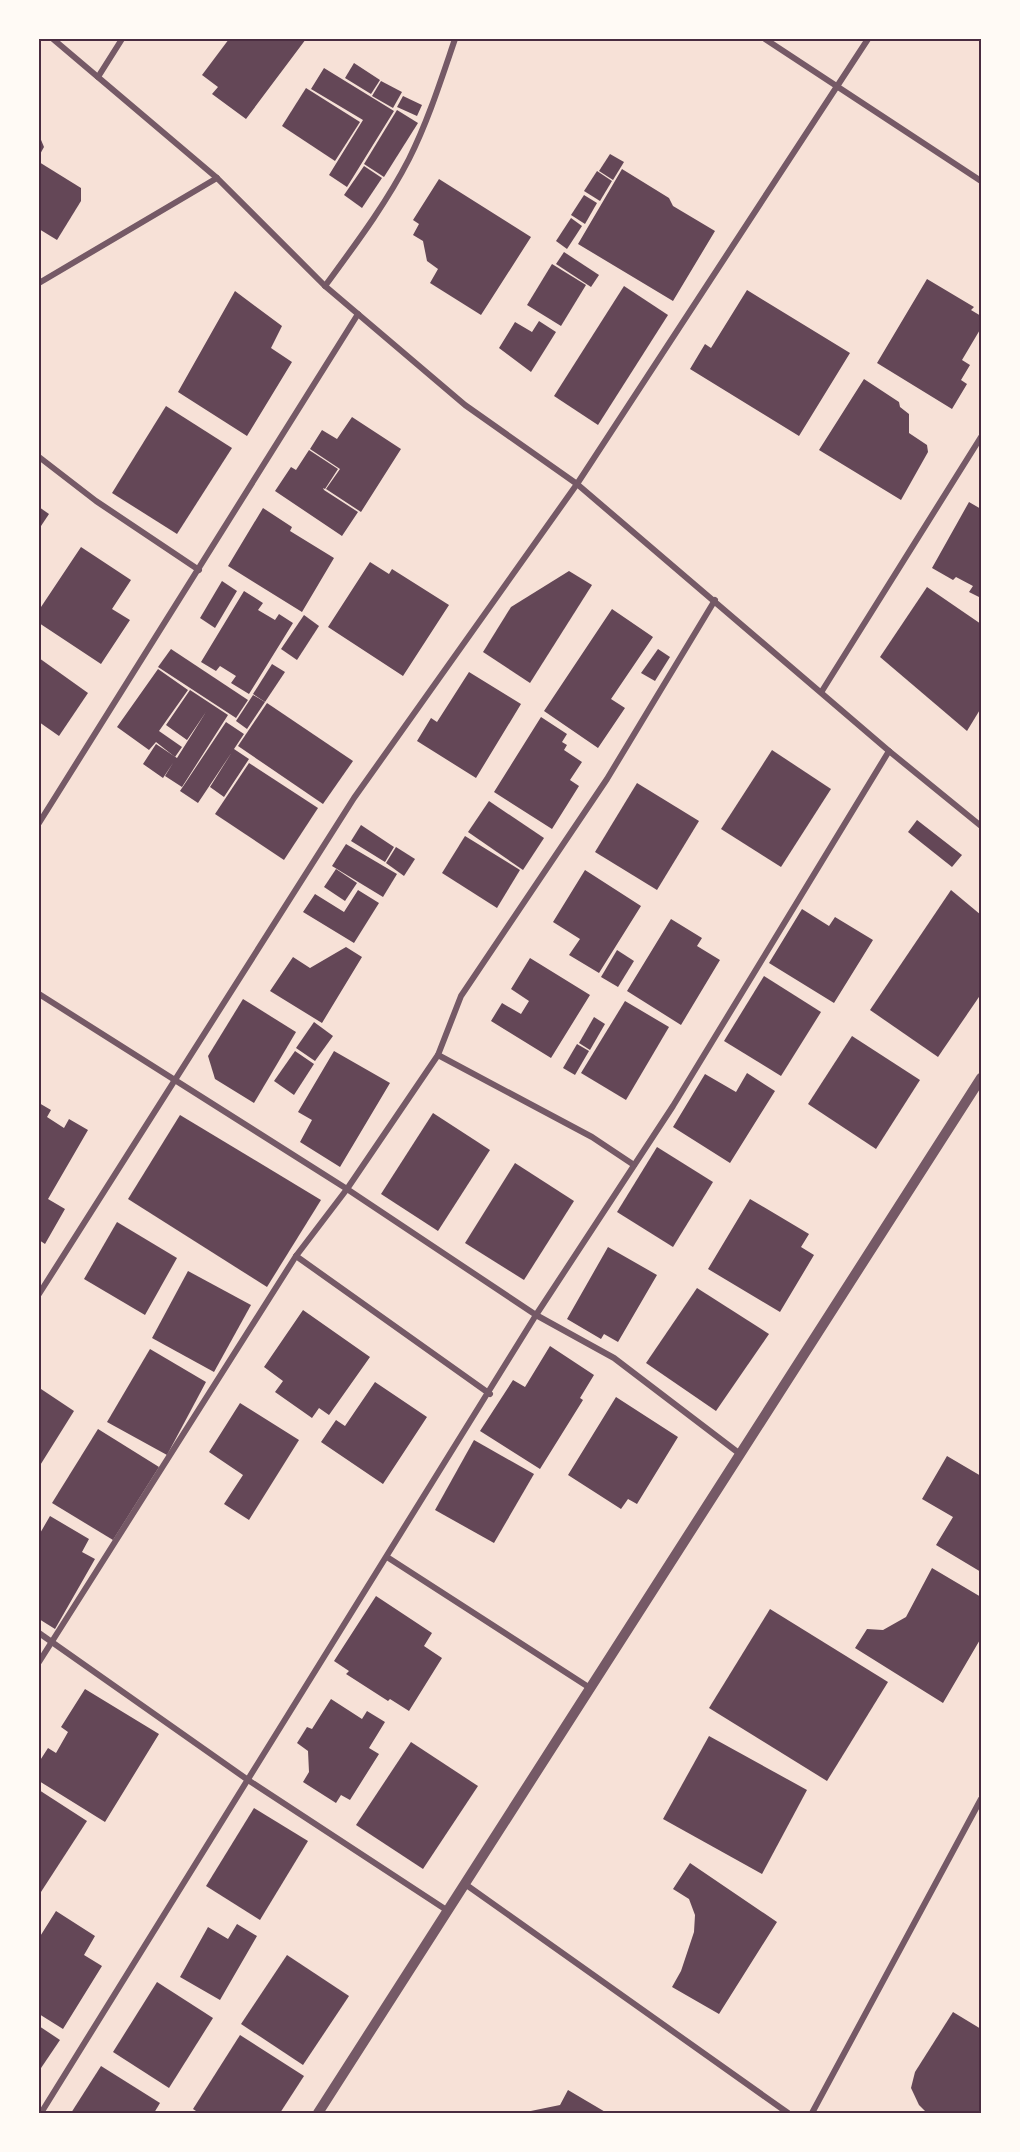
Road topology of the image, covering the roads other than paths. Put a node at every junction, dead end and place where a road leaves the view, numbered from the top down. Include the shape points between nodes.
1 (53, 39) edge
2 (122, 39) edge
3 (455, 39) edge
4 (765, 39) edge
5 (868, 39) edge
6 (98, 77) junction
7 (839, 86) junction
8 (217, 178) junction
9 (981, 181) edge
10 (39, 283) edge
11 (325, 286) junction
12 (358, 314) junction
13 (981, 437) edge
14 (39, 457) edge
15 (577, 484) junction
16 (199, 570) junction
17 (715, 600) junction
18 (822, 691) junction
19 (889, 751) junction
20 (39, 823) edge
21 (981, 826) edge
22 (39, 994) edge
23 (438, 1055) junction
24 (981, 1078) edge
25 (176, 1081) junction
26 (634, 1165) junction
27 (347, 1189) junction
28 (296, 1256) junction
29 (39, 1293) edge
30 (537, 1315) junction
31 (490, 1394) junction
32 (740, 1454) junction
33 (387, 1557) junction
34 (39, 1633) edge
35 (52, 1641) junction
36 (39, 1662) edge
37 (590, 1688) junction
38 (248, 1780) junction
39 (981, 1799) edge
40 (465, 1884) junction
41 (448, 1911) junction
42 (41, 2113) edge
43 (318, 2113) edge
44 (788, 2113) edge
45 (812, 2113) edge

1 - 6 street
2 - 6 street
3 - 11 street via 408,161
4 - 7 street
5 - 7 street
6 - 8 street
7 - 9 street
7 - 15 street
8 - 10 street
8 - 11 street
11 - 12 street
12 - 15 street via 465,405
12 - 16 street
13 - 18 street
14 - 16 street via 96,501
15 - 17 street
15 - 25 street via 354,798
16 - 20 street
17 - 18 street
17 - 23 street via 607,779 461,996
18 - 19 street
19 - 21 street
19 - 26 street
22 - 25 street
23 - 26 street via 592,1137
23 - 27 street
24 - 32 street
25 - 27 street
25 - 29 street
26 - 30 street
27 - 28 street
27 - 30 street
28 - 31 street
28 - 35 street
30 - 31 street
30 - 32 street via 614,1358
31 - 33 street
32 - 37 street
33 - 37 street
33 - 38 street
34 - 35 street
35 - 36 street
35 - 38 street
37 - 40 street
38 - 41 street
38 - 42 street
39 - 45 street
40 - 41 street
40 - 44 street
41 - 43 street

